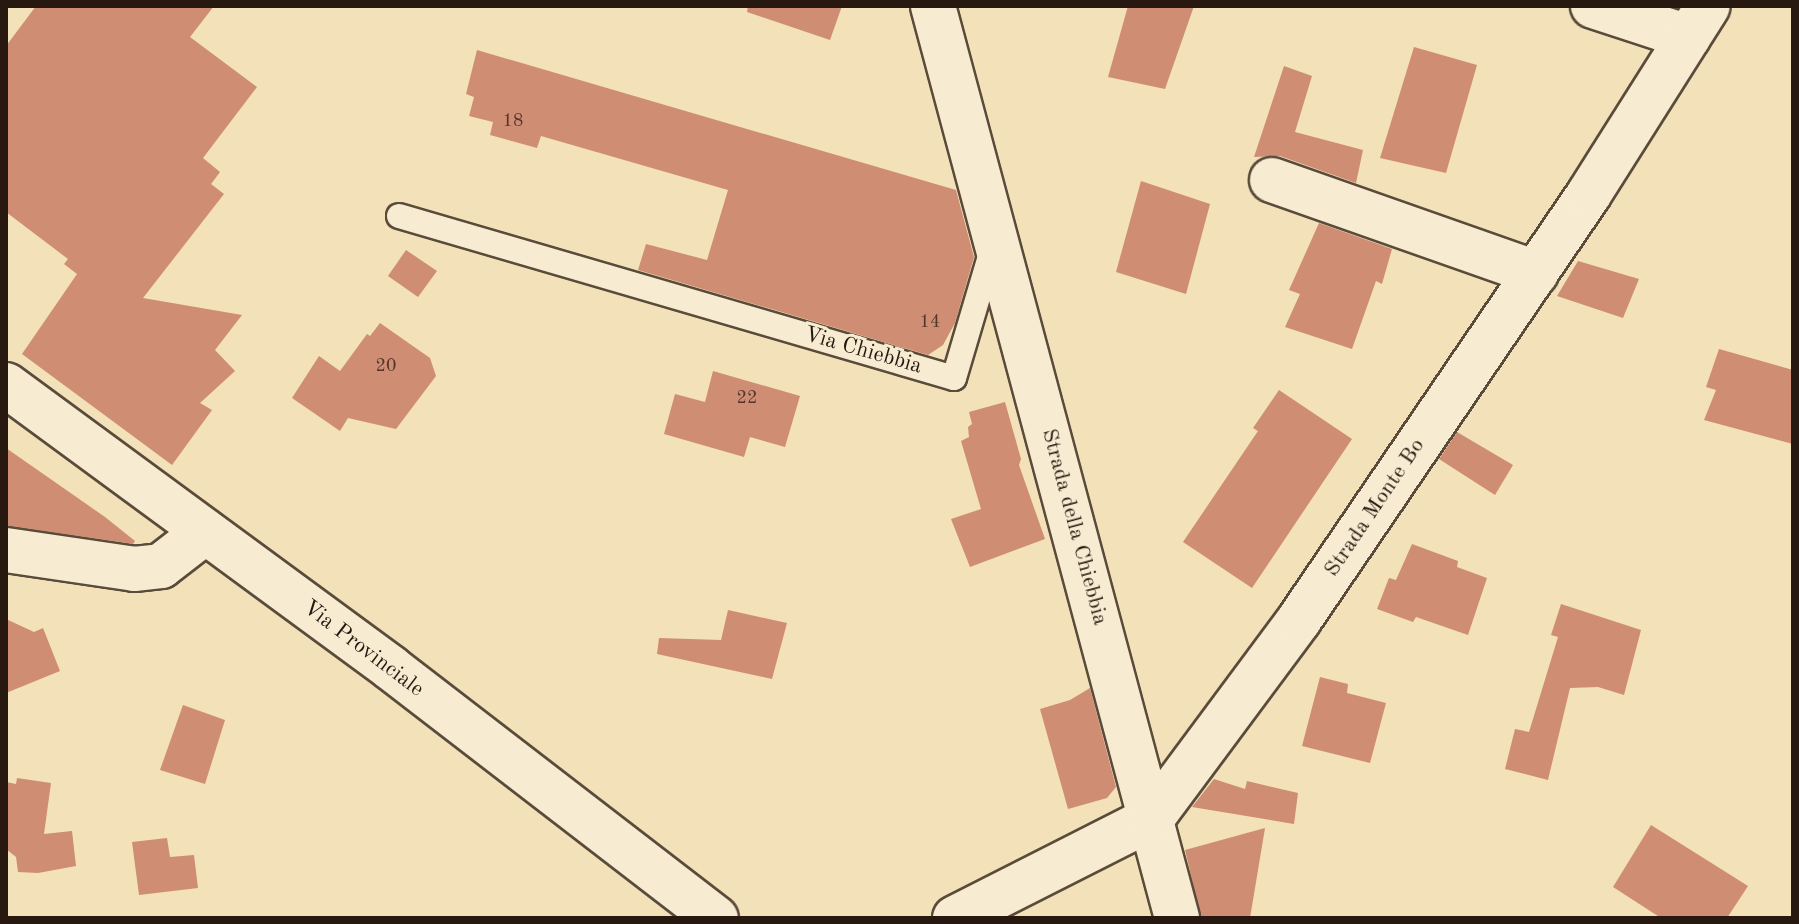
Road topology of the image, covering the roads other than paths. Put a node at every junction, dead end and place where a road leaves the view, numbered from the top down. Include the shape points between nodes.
1 (933, 6) edge
2 (1593, 6) edge
3 (1698, 22) edge
4 (1272, 180) dead end
5 (399, 216) dead end
6 (996, 236) junction
7 (1536, 273) junction
8 (6, 385) edge
9 (205, 532) junction
10 (6, 550) edge
11 (1152, 818) junction
12 (716, 918) edge
13 (955, 918) edge
14 (1177, 918) edge

1 - 6 street
2 - 3 street
3 - 7 street, Strada Monte Bo
4 - 7 street
5 - 6 lane, Via Chiebbia via 954,378
6 - 11 street, Strada della Chiebbia
7 - 11 street, Strada Monte Bo via 1299,620
8 - 9 street, Via Provinciale
9 - 10 street via 161,566 134,569
9 - 12 street, Via Provinciale
11 - 13 street, Strada Monte Bo
11 - 14 street, Strada della Chiebbia

